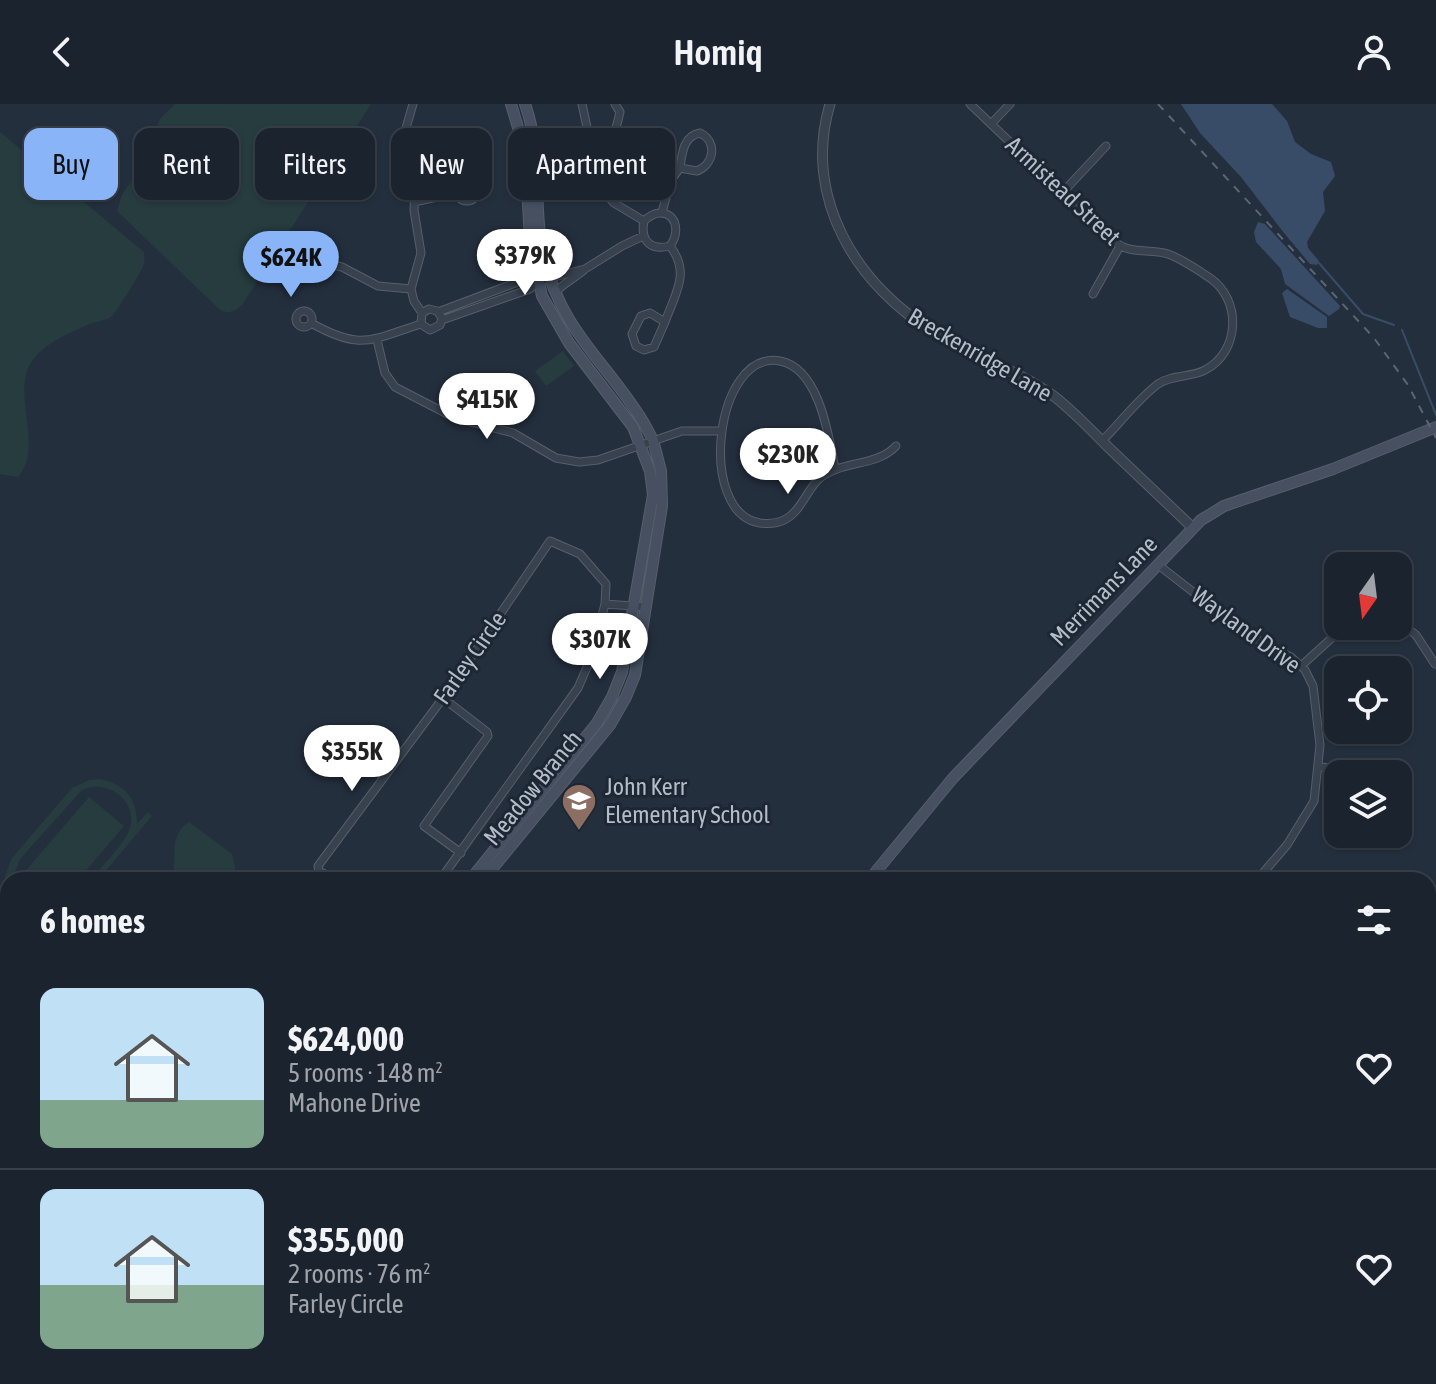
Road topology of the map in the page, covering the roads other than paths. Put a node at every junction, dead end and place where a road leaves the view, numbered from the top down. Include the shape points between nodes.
1 (413, 104) edge
2 (511, 104) edge
3 (525, 104) edge
4 (582, 104) edge
5 (615, 104) edge
6 (830, 104) edge
7 (970, 104) edge
8 (1010, 104) edge
9 (991, 124) junction
10 (588, 128) edge
11 (616, 128) edge
12 (1106, 146) dead end
13 (680, 168) junction
14 (1063, 192) junction
15 (423, 200) edge
16 (611, 200) edge
17 (414, 202) junction
18 (662, 212) junction
19 (644, 221) junction
20 (643, 236) junction
21 (670, 246) junction
22 (1120, 246) junction
23 (333, 265) dead end
24 (585, 269) junction
25 (544, 279) junction
26 (411, 289) junction
27 (555, 293) junction
28 (1093, 294) dead end
29 (422, 313) junction
30 (440, 316) junction
31 (665, 322) junction
32 (311, 323) dead end
33 (421, 324) junction
34 (377, 340) junction
35 (1436, 427) edge
36 (721, 431) junction
37 (1102, 441) junction
38 (647, 442) junction
39 (896, 446) dead end
40 (835, 469) junction
41 (1192, 527) junction
42 (1157, 564) junction
43 (605, 604) junction
44 (634, 605) junction
45 (647, 607) junction
46 (1412, 632) edge
47 (1330, 640) edge
48 (1435, 664) edge
49 (1301, 666) junction
50 (443, 698) junction
51 (1318, 767) junction
52 (1324, 767) edge
53 (461, 853) junction
54 (321, 872) edge
55 (446, 872) edge
56 (476, 872) edge
57 (490, 872) edge
58 (876, 872) edge
59 (1264, 872) edge

1 - 17 street via 406,128 416,167
2 - 25 main road via 525,151 530,240
3 - 25 main road via 536,141
4 - 10 street
5 - 11 street via 620,112
6 - 37 street, Breckenridge Lane via 823,158 826,188 843,240 862,270 917,322 1041,388
7 - 9 street, Armistead Street
8 - 9 street
9 - 14 street, Armistead Street
12 - 14 street
13 - 13 street via 697,171 707,165 712,144 705,135 687,140
13 - 18 street
14 - 22 street, Armistead Street
15 - 17 street
16 - 19 street
17 - 26 street via 421,259
18 - 19 street
18 - 21 street via 676,226
19 - 20 street
20 - 21 street via 654,247
20 - 24 street
21 - 31 street via 682,269
22 - 28 street
22 - 37 street, Armistead Street via 1171,255 1211,279 1225,292 1233,327 1215,363 1158,385
23 - 26 street via 378,286
24 - 25 street
24 - 27 street
25 - 27 main road
25 - 30 street via 530,289
25 - 38 main road via 542,296 558,327
26 - 29 street
27 - 38 main road via 570,324 637,411
29 - 30 street via 429,309
29 - 33 street
30 - 33 street via 433,330
31 - 31 street via 654,347 636,346 632,334 641,316 654,314
32 - 34 street via 348,341
33 - 34 street
34 - 38 street via 385,373 395,387 455,418 513,433 556,458 598,460
35 - 41 main road, Merrimans Lane via 1224,506
36 - 38 street via 682,431
36 - 40 street via 728,499 740,515 755,522 790,516 815,484
36 - 40 street via 745,372 763,361 785,362 816,394
37 - 41 street, Breckenridge Lane
38 - 44 main road, Meadow Branch via 653,495
38 - 45 main road, Meadow Branch via 661,471 662,506
39 - 40 street via 882,456
41 - 42 main road, Merrimans Lane
42 - 49 street, Wayland Drive
42 - 58 main road, Merrimans Lane via 953,778
43 - 44 street
43 - 50 street, Farley Circle via 606,584 580,554 550,541
43 - 53 street via 578,688
44 - 45 street
44 - 56 main road, Meadow Branch via 622,672 597,723
45 - 57 main road, Meadow Branch via 635,675 610,725
46 - 48 street
47 - 49 street
49 - 51 street, Wayland Drive via 1313,686 1317,708
50 - 53 street via 487,732 424,826
50 - 54 street, Farley Circle via 318,866
51 - 52 street
51 - 59 street, Wayland Drive via 1310,810
53 - 55 street

